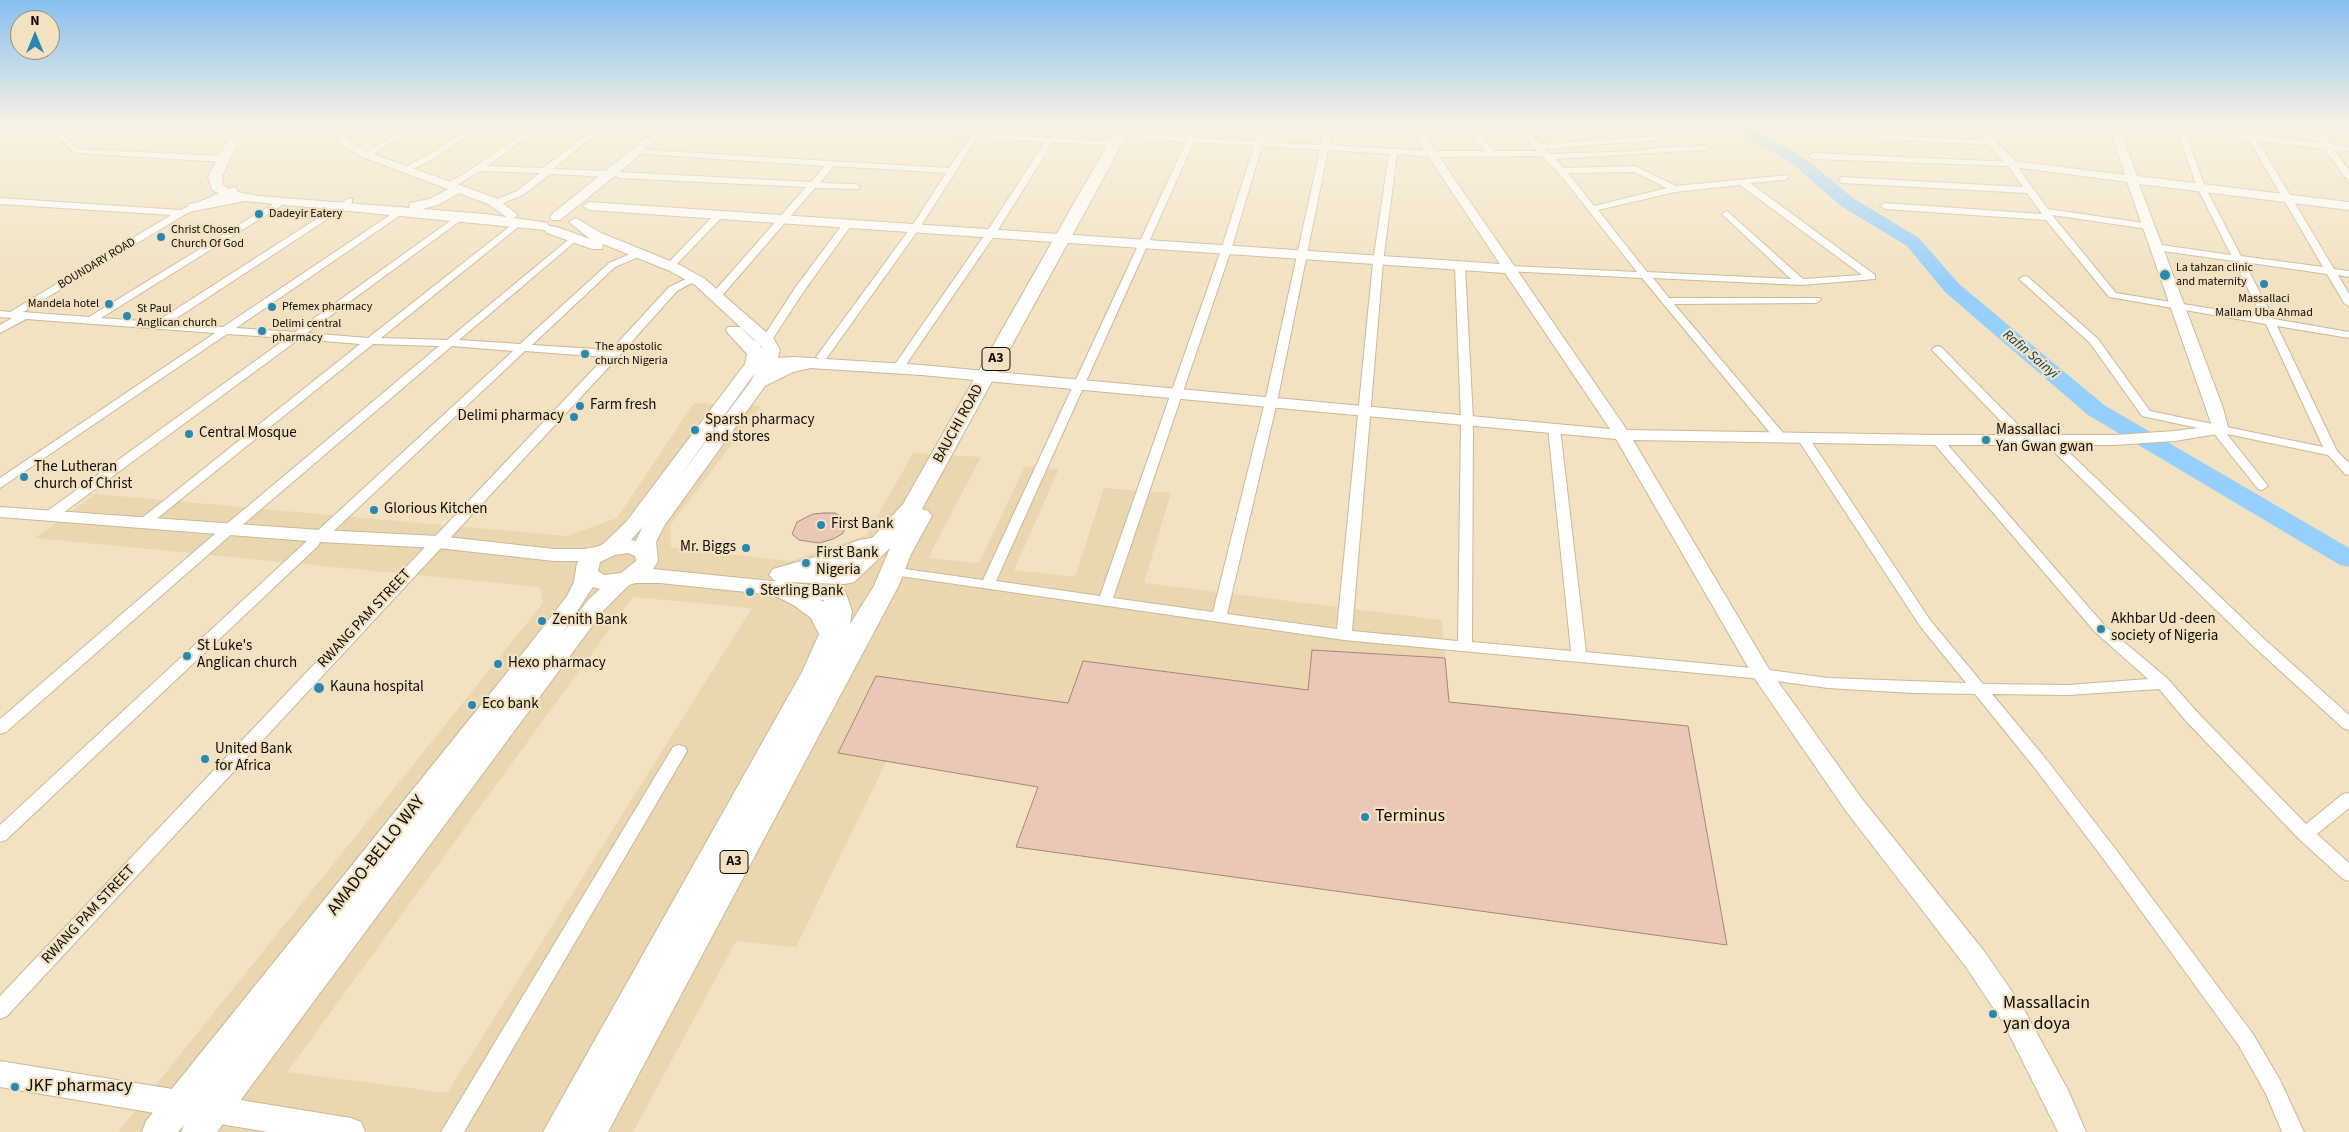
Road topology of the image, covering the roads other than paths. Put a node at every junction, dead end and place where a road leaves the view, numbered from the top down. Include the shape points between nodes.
1 (213, 179) edge
2 (216, 179) edge
3 (429, 179) edge
4 (464, 179) edge
5 (537, 179) edge
6 (610, 179) edge
7 (612, 179) edge
8 (691, 179) edge
9 (818, 179) edge
10 (947, 179) edge
11 (1025, 179) edge
12 (1100, 179) edge
13 (1173, 179) edge
14 (1247, 179) edge
15 (1318, 179) edge
16 (1389, 179) edge
17 (1449, 179) edge
18 (1568, 179) edge
19 (1655, 179) edge
20 (1758, 179) edge
21 (2021, 179) edge
22 (2131, 179) joint
23 (2198, 179) edge
24 (2275, 179) edge
25 (1741, 180) junction
26 (1842, 180) dead end
27 (813, 185) junction
28 (453, 187) junction
29 (856, 187) dead end
30 (2201, 187) junction
31 (1675, 189) junction
32 (228, 190) junction
33 (2029, 190) junction
34 (2287, 198) junction
35 (259, 200) junction
36 (0, 201) edge
37 (281, 202) junction
38 (345, 203) junction
39 (496, 203) junction
40 (589, 206) junction
41 (1885, 206) dead end
42 (2349, 206) edge
43 (190, 207) junction
44 (409, 208) junction
45 (1592, 209) junction
46 (719, 214) junction
47 (1727, 214) dead end
48 (2046, 214) junction
49 (461, 216) junction
50 (515, 219) junction
51 (784, 219) junction
52 (551, 223) junction
53 (848, 223) junction
54 (2148, 226) junction
55 (575, 227) junction
56 (916, 227) junction
57 (991, 233) junction
58 (1066, 239) junction
59 (1143, 246) junction
60 (2155, 247) junction
61 (1226, 250) junction
62 (633, 256) junction
63 (1302, 256) junction
64 (2236, 258) junction
65 (1378, 262) junction
66 (671, 265) junction
67 (1460, 266) junction
68 (1510, 269) junction
69 (2330, 272) junction
70 (2349, 274) edge
71 (1646, 276) junction
72 (2024, 280) dead end
73 (687, 281) junction
74 (1801, 282) junction
75 (716, 296) junction
76 (1816, 300) dead end
77 (1666, 301) junction
78 (2349, 303) edge
79 (2177, 307) junction
80 (0, 314) edge
81 (12, 314) junction
82 (25, 315) junction
83 (93, 319) junction
84 (2270, 322) junction
85 (159, 324) junction
86 (0, 330) edge
87 (225, 330) junction
88 (296, 335) junction
89 (2349, 335) edge
90 (370, 341) junction
91 (448, 343) junction
92 (523, 348) junction
93 (1937, 349) dead end
94 (762, 352) junction
95 (615, 354) junction
96 (814, 359) junction
97 (898, 367) junction
98 (921, 370) joint
99 (991, 376) junction
100 (758, 382) junction
101 (1080, 385) junction
102 (1177, 394) junction
103 (1271, 402) junction
104 (1365, 411) junction
105 (1467, 420) junction
106 (1554, 428) junction
107 (2217, 430) junction
108 (1622, 434) junction
109 (1780, 437) junction
110 (1803, 438) junction
111 (1937, 440) junction
112 (2026, 440) junction
113 (2049, 440) junction
114 (2332, 452) junction
115 (2349, 471) edge
116 (0, 484) edge
117 (2262, 486) dead end
118 (0, 512) edge
119 (51, 515) junction
120 (0, 518) edge
121 (144, 522) junction
122 (226, 533) junction
123 (891, 534) junction
124 (317, 540) junction
125 (432, 547) junction
126 (606, 550) junction
127 (646, 554) junction
128 (586, 572) junction
129 (627, 578) junction
130 (781, 581) junction
131 (887, 583) junction
132 (988, 584) junction
133 (840, 586) junction
134 (1104, 601) junction
135 (1219, 617) junction
136 (833, 635) junction
137 (1344, 635) junction
138 (1465, 646) junction
139 (1579, 656) junction
140 (1762, 674) junction
141 (2163, 683) junction
142 (1979, 688) junction
143 (2349, 724) edge
144 (0, 728) edge
145 (679, 751) dead end
146 (2349, 799) edge
147 (2305, 834) junction
148 (0, 835) edge
149 (2349, 874) edge
150 (0, 1010) edge
151 (0, 1074) edge
152 (179, 1105) junction
153 (205, 1121) edge
154 (158, 1132) edge
155 (351, 1132) edge
156 (452, 1132) edge
157 (562, 1132) edge
158 (587, 1132) edge
159 (2072, 1132) edge
160 (2293, 1132) edge

1 - 43 main road
2 - 32 main road via 215,182
3 - 28 street
4 - 28 street
5 - 39 street via 520,193
6 - 52 street
7 - 40 street
8 - 27 street
9 - 27 street
10 - 56 street
11 - 57 street
12 - 58 highway, BAUCHI ROAD / A3
13 - 59 street
14 - 61 street
15 - 63 street
16 - 65 street
17 - 68 street
18 - 45 street
19 - 31 street
20 - 25 street
21 - 33 street
22 - 30 street
22 - 54 street
23 - 30 street
24 - 34 street
25 - 31 street
25 - 74 street via 1871,277
26 - 33 street
27 - 29 street
27 - 51 street
28 - 39 street
28 - 44 main road via 432,202
30 - 34 street
30 - 64 street
31 - 45 street
32 - 35 main road
32 - 38 main road
32 - 43 street, BOUNDARY ROAD
33 - 48 street
34 - 42 street
34 - 69 street
35 - 37 main road
35 - 43 main road via 231,200
36 - 43 street
37 - 38 main road
37 - 83 street
38 - 44 main road
38 - 85 street
39 - 50 street
40 - 46 street
40 - 55 street
41 - 48 street
43 - 81 street, BOUNDARY ROAD
44 - 49 main road
44 - 50 main road
44 - 87 street
45 - 71 street
46 - 51 street
46 - 66 street
47 - 74 street
48 - 54 street
48 - 79 street via 2113,295
49 - 50 main road
49 - 88 street
50 - 52 main road
50 - 90 street
51 - 53 street
51 - 75 street
52 - 55 main road
53 - 56 street
53 - 94 street via 799,290
54 - 60 street
55 - 62 main road
55 - 91 street
56 - 57 street
56 - 96 street
57 - 58 street
57 - 97 street
58 - 59 street
58 - 99 highway, BAUCHI ROAD / A3
59 - 61 street
59 - 101 street
60 - 64 street
60 - 79 street
61 - 63 street
61 - 102 street
62 - 66 main road
62 - 73 main road via 659,271
62 - 92 street via 612,265
63 - 65 street
63 - 103 street
64 - 69 street
64 - 84 street
65 - 67 street
65 - 104 street
66 - 73 main road
67 - 68 street
67 - 105 street
68 - 71 street
68 - 108 street
69 - 70 street
69 - 78 street
71 - 74 street
71 - 77 street
72 - 107 street via 2094,341 2146,414
73 - 75 main road
73 - 94 main road
73 - 95 street, RWANG PAM STREET via 673,289
75 - 94 main road
76 - 77 street
77 - 109 street
79 - 84 street
79 - 107 street via 2215,408 2220,426
80 - 81 street
81 - 82 street
82 - 83 street
82 - 86 street
83 - 85 street
84 - 89 street
84 - 114 street
85 - 87 street
87 - 88 street
87 - 116 street
88 - 90 street
88 - 119 street
90 - 91 street
90 - 121 street
91 - 92 street
91 - 122 street
92 - 95 street
92 - 124 street
93 - 112 street
94 - 96 main road via 785,350
94 - 100 main road, AMADO-BELLO WAY
94 - 126 main road, AMADO-BELLO WAY via 633,526
95 - 125 street, RWANG PAM STREET
96 - 97 street
96 - 100 main road
97 - 98 street
98 - 99 street
99 - 101 street
99 - 123 highway, BAUCHI ROAD / A3 via 913,506
99 - 131 highway, BAUCHI ROAD / A3
100 - 127 main road, AMADO-BELLO WAY via 654,524
101 - 102 street
101 - 132 street
102 - 103 street
102 - 134 street
103 - 104 street
103 - 135 street
104 - 105 street
104 - 137 street
105 - 106 street
105 - 138 street
106 - 108 street
106 - 139 street
107 - 113 street via 2114,440
107 - 114 street
107 - 117 street
108 - 109 street
108 - 140 street
109 - 110 street
110 - 111 street
110 - 142 street via 1925,623
111 - 112 street
111 - 141 street via 2100,629
112 - 113 street
113 - 143 street via 2257,641
114 - 115 street
118 - 119 street
119 - 121 street
120 - 122 street
121 - 122 street
122 - 124 street
122 - 144 street
123 - 130 highway
123 - 133 highway, BAUCHI ROAD / A3
124 - 125 street
124 - 148 street
125 - 126 street via 554,555 584,555
125 - 128 street via 560,564
125 - 150 street, RWANG PAM STREET
126 - 127 main road via 630,546
126 - 128 main road, AMADO-BELLO WAY via 588,563
127 - 129 main road, AMADO-BELLO WAY via 643,568
127 - 130 main road via 651,561 663,564
128 - 129 main road via 599,582
128 - 152 main road, AMADO-BELLO WAY via 586,582 576,599 538,650
129 - 130 main road via 660,576
129 - 153 main road, AMADO-BELLO WAY via 596,605
130 - 133 main road
130 - 136 highway via 822,613
131 - 132 street
131 - 133 highway via 873,600 858,603 842,601
131 - 158 highway, A3
132 - 134 street
133 - 136 highway, A3 via 839,611
134 - 135 street
135 - 137 street
136 - 157 highway, A3 via 811,681
137 - 138 street
138 - 139 street
139 - 140 street
140 - 142 street via 1837,684
140 - 159 street via 1854,805 1988,978 2027,1039
141 - 142 street via 2068,690
141 - 147 street
142 - 160 street via 2111,856 2246,1040 2273,1087
145 - 156 street
146 - 147 street
147 - 149 street
151 - 152 street
152 - 153 street
152 - 154 main road, AMADO-BELLO WAY
153 - 155 street

